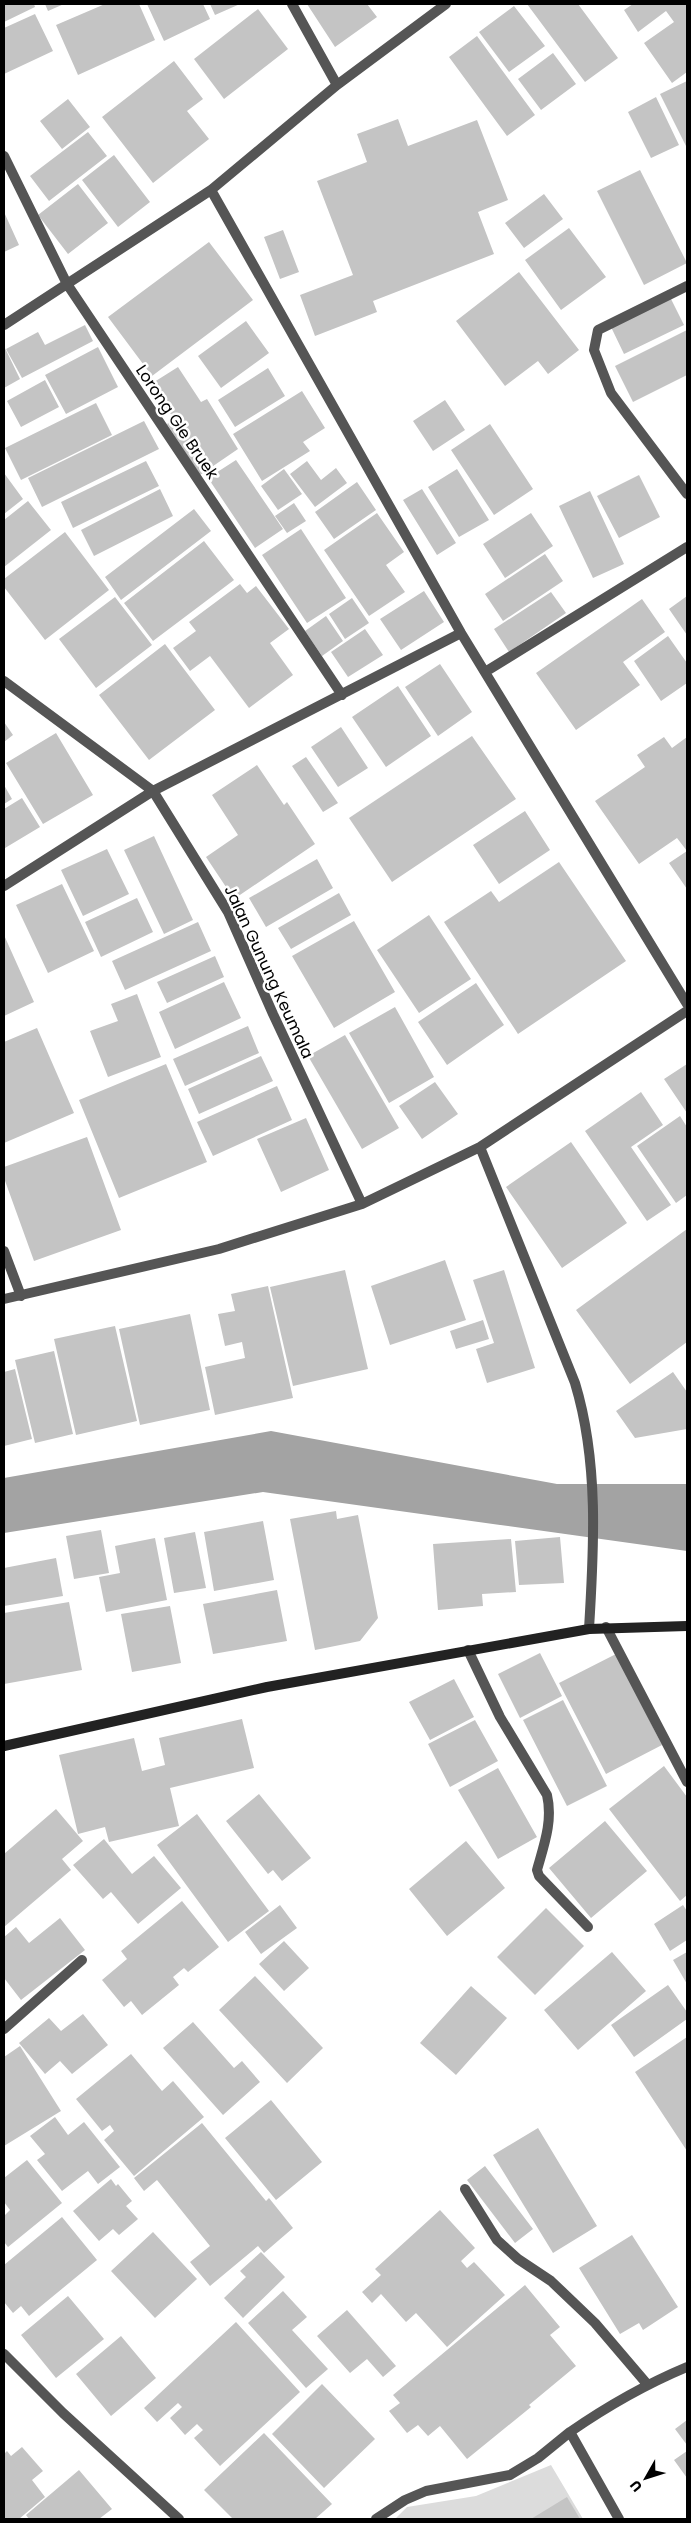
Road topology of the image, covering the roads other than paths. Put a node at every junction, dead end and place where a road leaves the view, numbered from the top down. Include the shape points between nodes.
1 (292, 4) edge
2 (446, 4) edge
3 (337, 85) junction
4 (4, 156) edge
5 (211, 190) junction
6 (67, 284) junction
7 (687, 286) edge
8 (4, 325) edge
9 (687, 494) edge
10 (687, 547) edge
11 (461, 633) junction
12 (485, 672) junction
13 (4, 680) edge
14 (342, 695) junction
15 (153, 791) junction
16 (4, 886) edge
17 (687, 1004) edge
18 (687, 1011) edge
19 (480, 1147) junction
20 (362, 1204) junction
21 (4, 1251) edge
22 (21, 1296) junction
23 (4, 1299) edge
24 (687, 1626) edge
25 (606, 1627) junction
26 (589, 1629) junction
27 (468, 1650) junction
28 (4, 1746) edge
29 (687, 1782) edge
30 (588, 1927) dead end
31 (82, 1960) dead end
32 (4, 2029) edge
33 (465, 2189) dead end
34 (4, 2354) edge
35 (687, 2367) edge
36 (646, 2384) junction
37 (570, 2432) junction
38 (179, 2519) edge
39 (376, 2519) edge
40 (619, 2519) edge

1 - 3 street
2 - 3 street
3 - 5 street
4 - 6 street, Lorong Gle Bruek
5 - 6 street
5 - 11 street
6 - 8 street
6 - 14 street, Lorong Gle Bruek
7 - 9 street via 598,330 594,350 611,393
10 - 12 street
11 - 12 street
11 - 14 street
12 - 17 street
13 - 15 street, Jalan Gunung Keumala
14 - 15 street
15 - 16 street
15 - 20 street, Jalan Gunung Keumala via 228,912
18 - 19 street
19 - 20 street
19 - 26 street via 575,1383 586,1419 594,1546
20 - 22 street via 219,1249
21 - 22 street
22 - 23 street
24 - 25 street
25 - 26 street
25 - 29 street
26 - 27 street
27 - 28 street via 267,1687
27 - 30 street via 500,1717 546,1795 550,1822 537,1870 539,1876
31 - 32 street
33 - 36 street via 497,2240 558,2287 595,2323
34 - 38 street
35 - 36 street
36 - 37 street
37 - 39 street via 510,2475 426,2491
37 - 40 street

